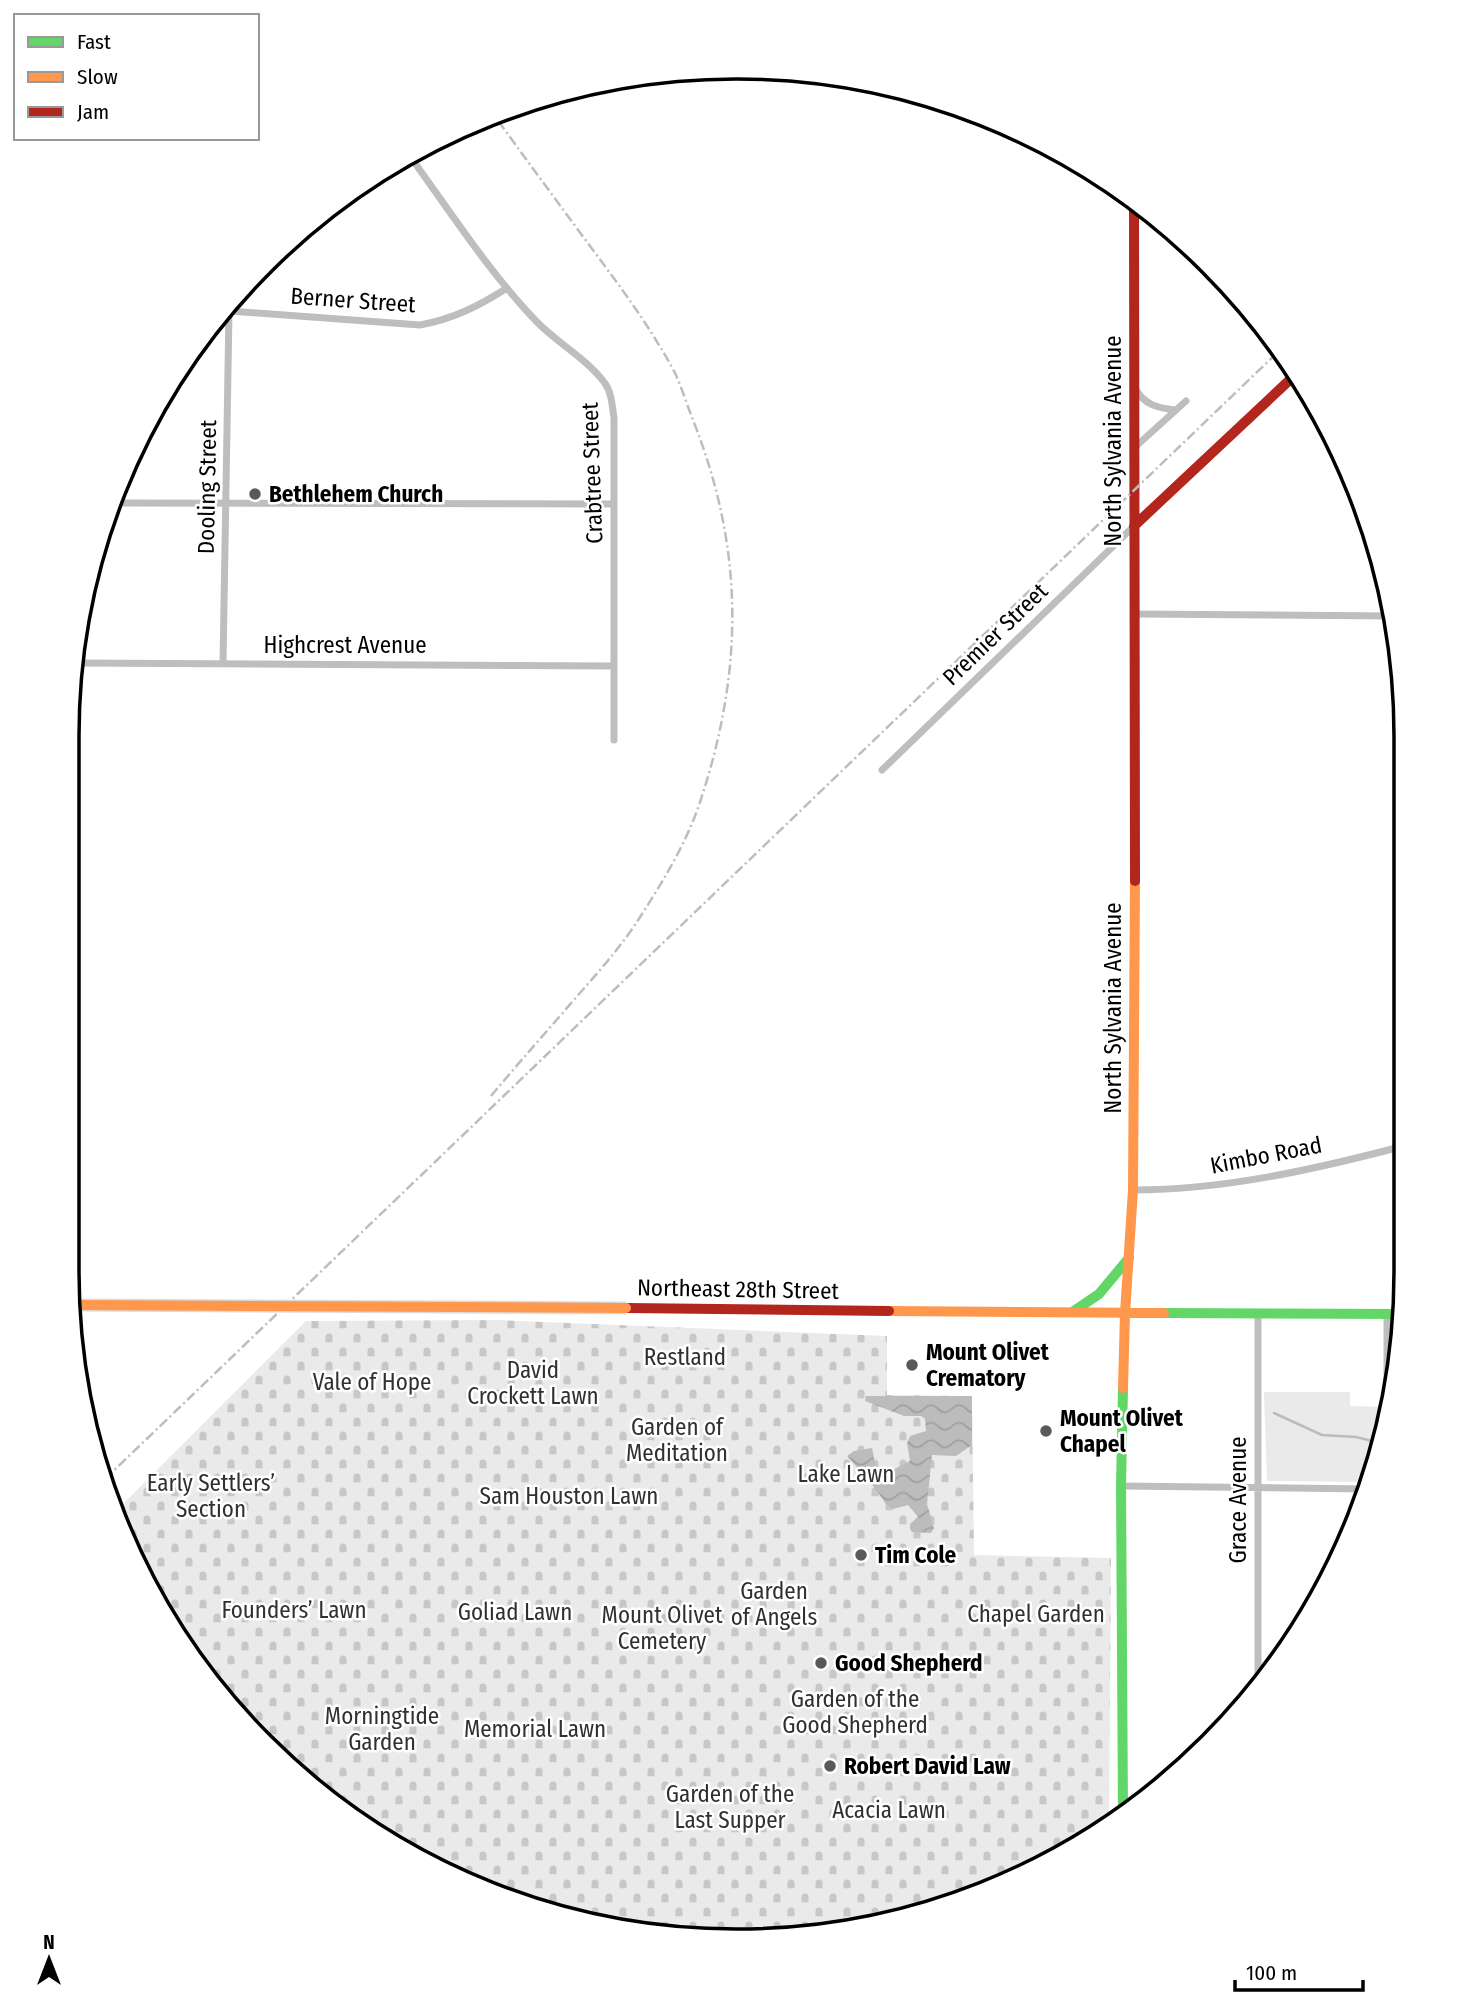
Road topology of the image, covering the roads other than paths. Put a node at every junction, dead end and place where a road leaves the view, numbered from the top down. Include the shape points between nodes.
1 (414, 164) edge
2 (1134, 213) edge
3 (507, 288) junction
4 (235, 311) edge
5 (229, 319) edge
6 (1289, 381) edge
7 (1134, 385) junction
8 (1186, 401) dead end
9 (1175, 410) junction
10 (1134, 448) junction
11 (122, 503) edge
12 (225, 503) junction
13 (614, 504) junction
14 (1134, 526) junction
15 (1134, 614) junction
16 (1383, 616) edge
17 (83, 663) edge
18 (223, 664) junction
19 (614, 666) junction
20 (614, 740) dead end
21 (882, 769) dead end
22 (1394, 1148) edge
23 (1133, 1190) junction
24 (1129, 1258) junction
25 (80, 1305) edge
26 (1069, 1313) junction
27 (1125, 1313) junction
28 (1258, 1313) junction
29 (1387, 1314) junction
30 (1393, 1314) edge
31 (1387, 1369) edge
32 (1121, 1486) junction
33 (1256, 1488) junction
34 (1357, 1489) edge
35 (1258, 1672) edge
36 (1125, 1802) edge

1 - 3 street, Crabtree Street
2 - 7 main road, North Sylvania Avenue
3 - 4 street, Berner Street via 463,313 420,325
3 - 13 street, Crabtree Street via 538,323 607,385 614,418
5 - 12 street, Dooling Street
6 - 14 main road
7 - 9 street via 1147,402
7 - 10 main road, North Sylvania Avenue
8 - 9 street
9 - 10 street
10 - 14 main road, North Sylvania Avenue
11 - 12 street
12 - 13 street
12 - 18 street, Dooling Street
13 - 19 street, Crabtree Street
14 - 15 main road, North Sylvania Avenue
14 - 21 street, Premier Street
15 - 16 street
15 - 23 main road, North Sylvania Avenue
17 - 18 street, Highcrest Avenue
18 - 19 street, Highcrest Avenue
19 - 20 street, Crabtree Street
22 - 23 street, Kimbo Road via 1242,1181
23 - 24 main road, North Sylvania Avenue
24 - 26 main road via 1103,1292
24 - 27 main road, North Sylvania Avenue
25 - 26 main road, Northeast 28th Street, bridge
26 - 27 main road, Northeast 28th Street
27 - 28 main road, Northeast 28th Street
27 - 32 main road, North Sylvania Avenue
28 - 29 main road, Northeast 28th Street
28 - 33 street, Grace Avenue
29 - 30 main road, Northeast 28th Street
29 - 31 street
32 - 33 street
32 - 36 main road, North Sylvania Avenue
33 - 34 street
33 - 35 street, Grace Avenue

